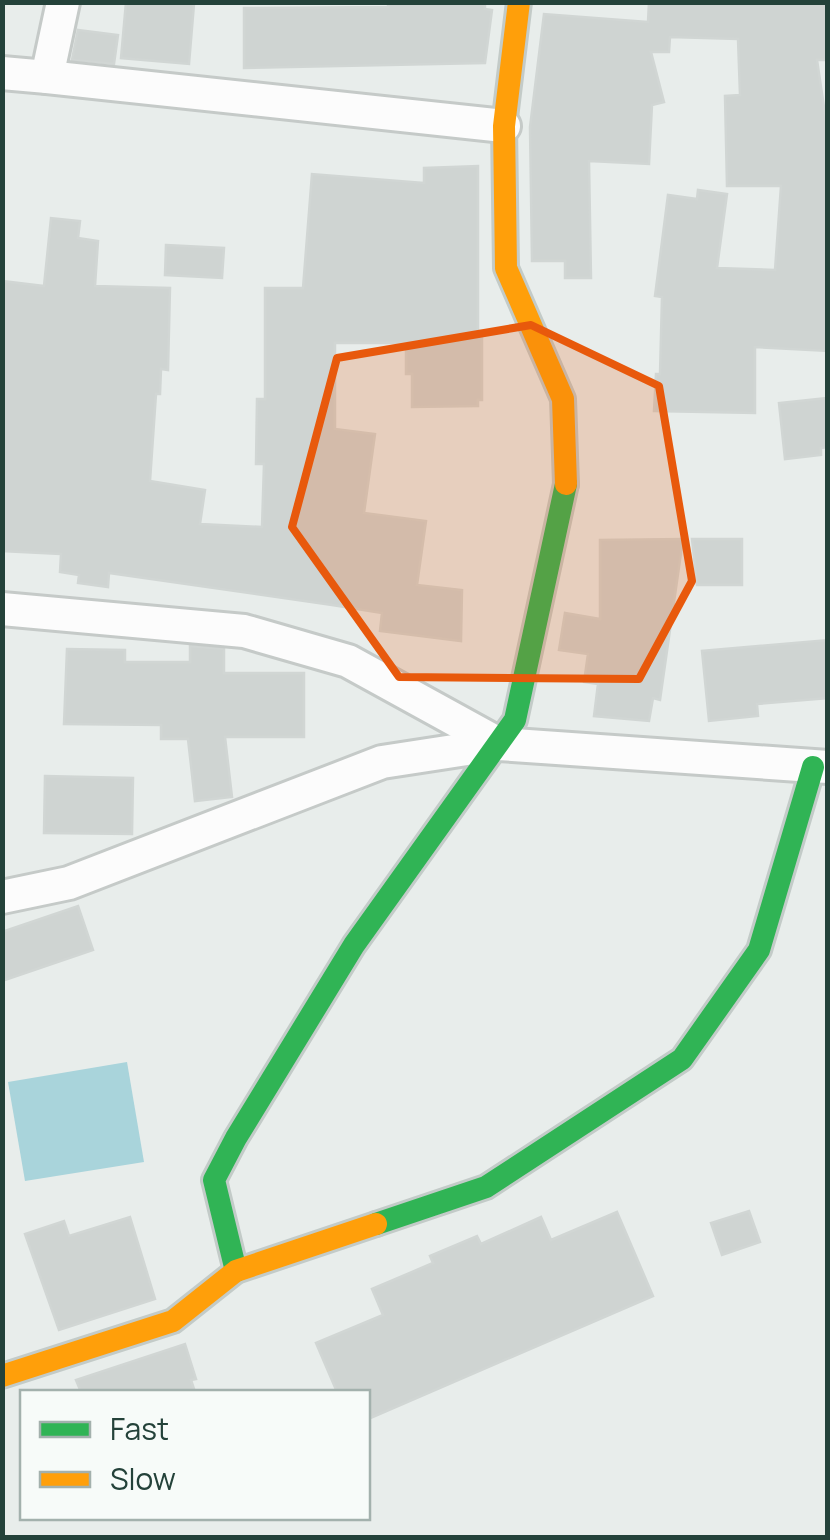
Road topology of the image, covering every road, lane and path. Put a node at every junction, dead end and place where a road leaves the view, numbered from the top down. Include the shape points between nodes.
1 (63, 2) edge
2 (519, 2) edge
3 (2, 73) edge
4 (47, 77) junction
5 (504, 126) junction
6 (2, 609) edge
7 (499, 744) junction
8 (820, 767) edge
9 (2, 897) edge
10 (236, 1271) junction
11 (2, 1376) edge

1 - 4 street
2 - 5 street
3 - 4 street
4 - 5 street
5 - 7 street via 506,268 563,399 566,484 515,720
6 - 7 street via 244,631 348,661
7 - 8 street
7 - 9 street via 382,762 69,884
7 - 10 street via 354,945 214,1180
8 - 10 street via 759,950 682,1059 486,1187
10 - 11 street via 173,1321

